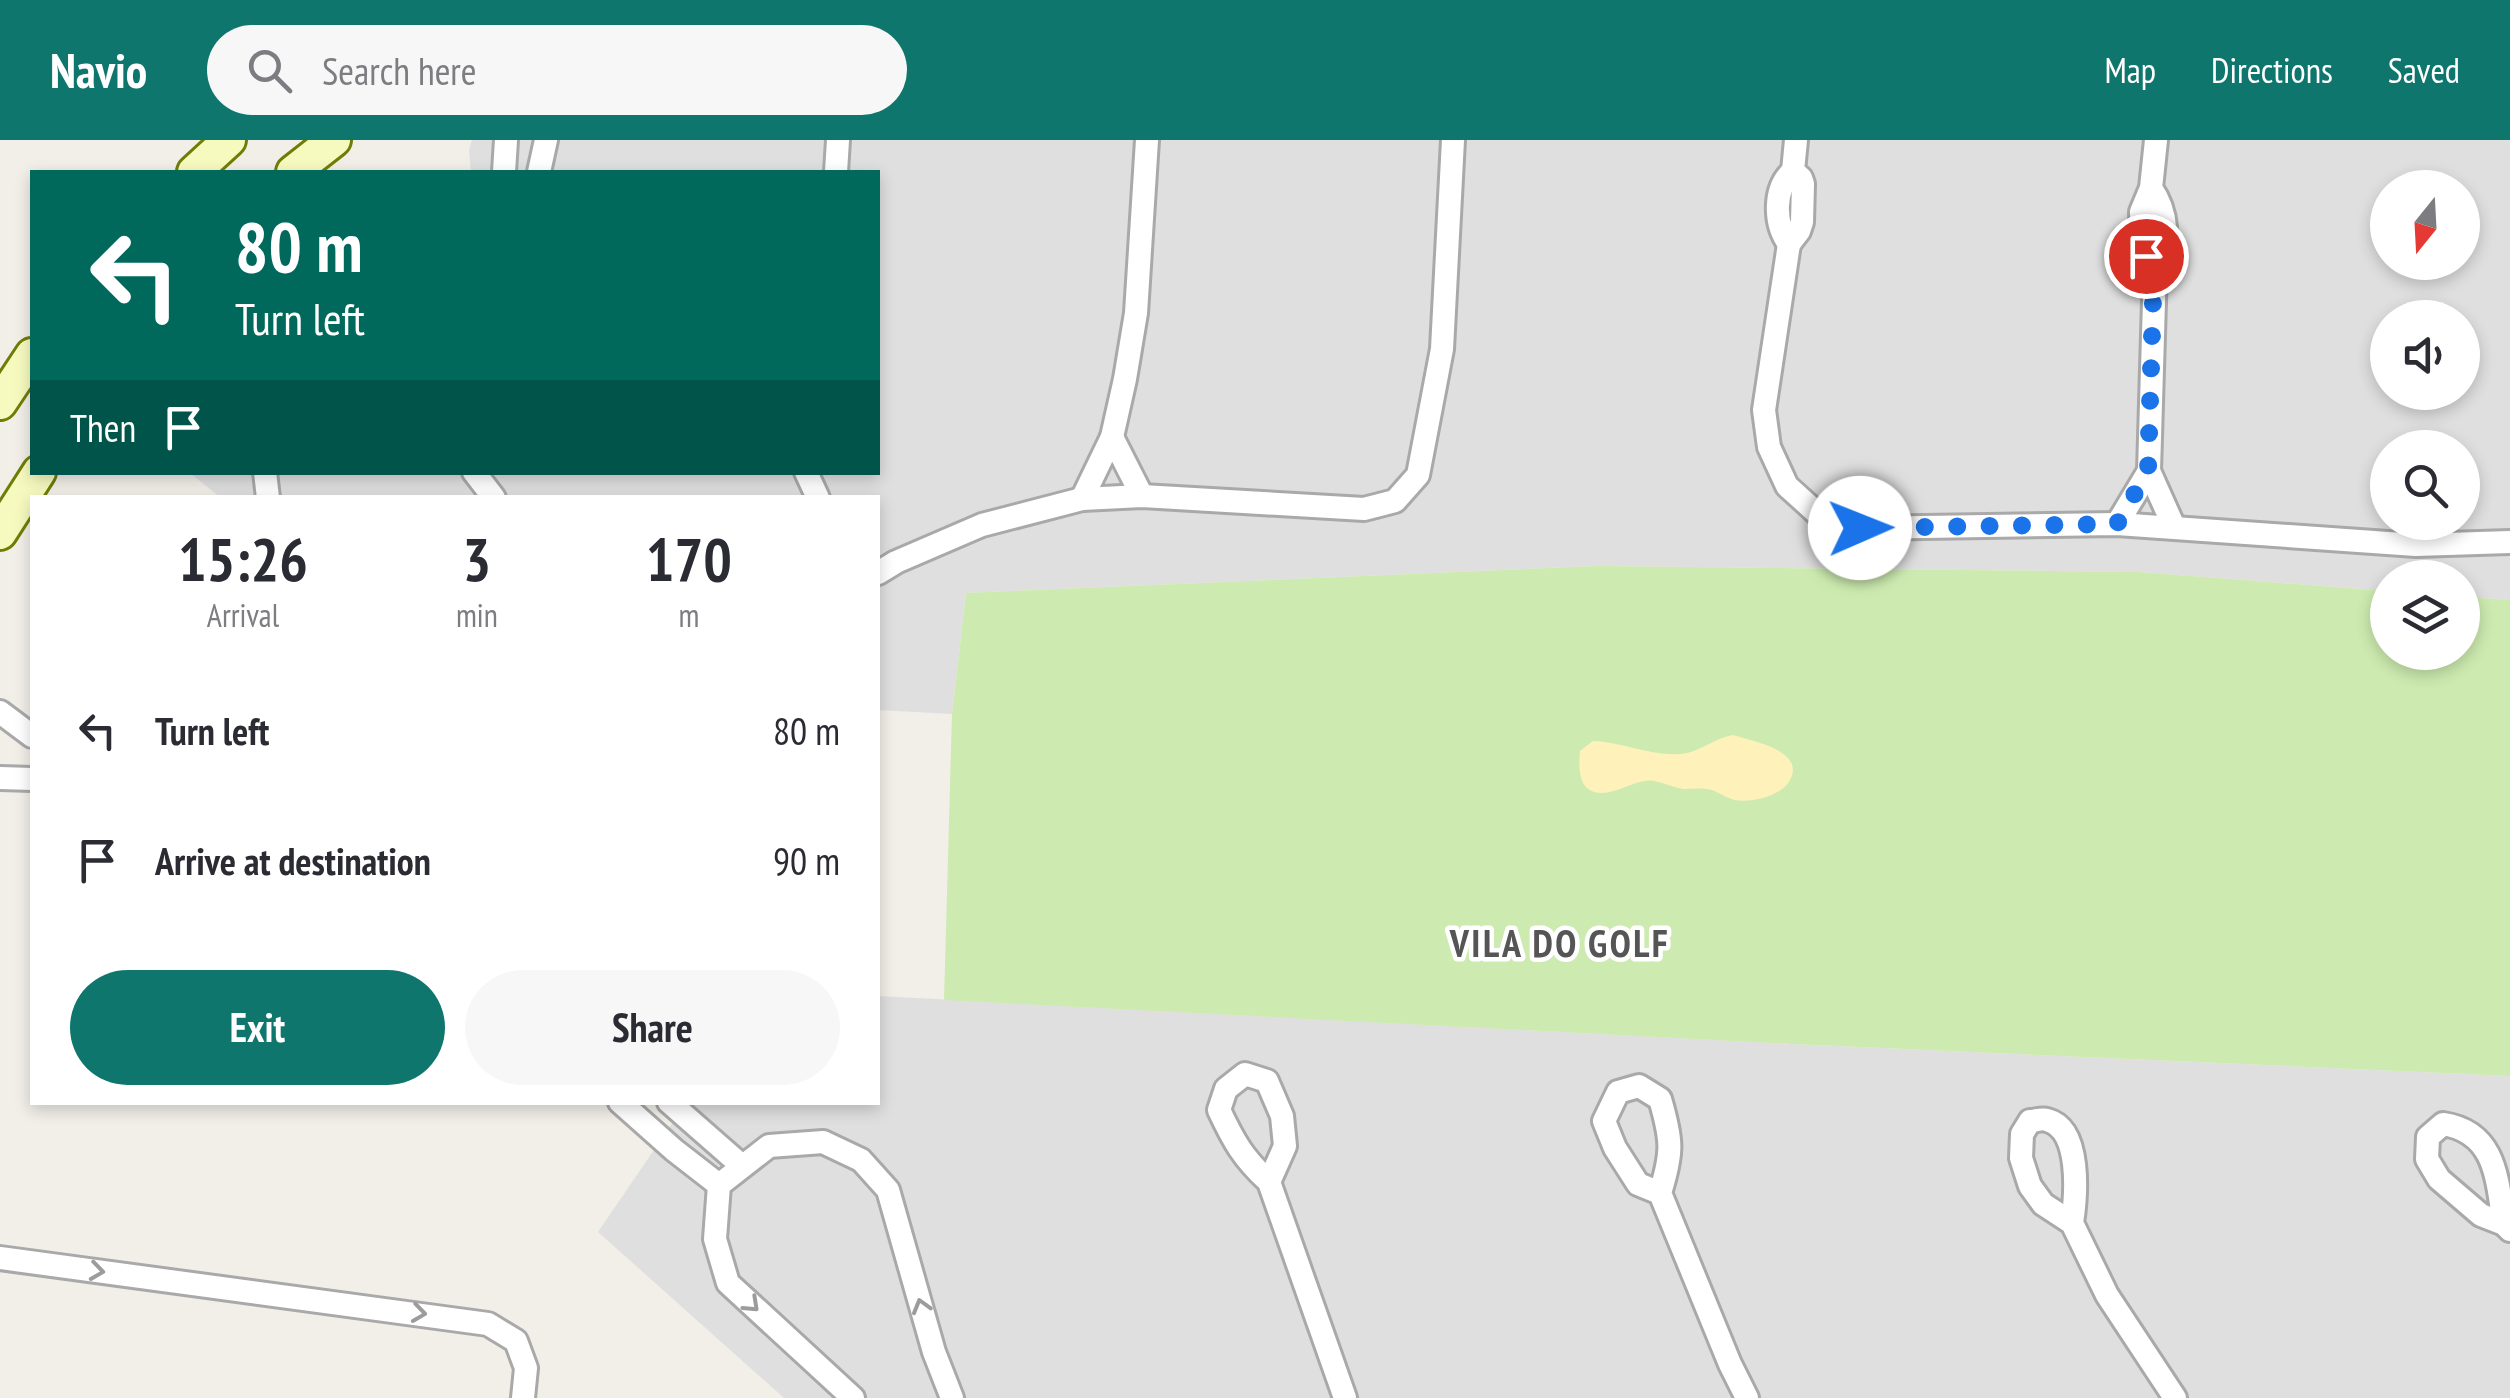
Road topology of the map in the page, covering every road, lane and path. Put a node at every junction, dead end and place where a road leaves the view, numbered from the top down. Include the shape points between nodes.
1 (228, 140) edge
2 (334, 140) edge
3 (506, 140) edge
4 (546, 140) edge
5 (838, 140) edge
6 (1146, 140) edge
7 (1454, 140) edge
8 (1796, 140) edge
9 (2156, 140) edge
10 (196, 170) edge
11 (296, 170) edge
12 (504, 170) edge
13 (539, 170) edge
14 (836, 170) edge
15 (30, 358) edge
16 (0, 403) edge
17 (1112, 436) junction
18 (2148, 471) junction
19 (37, 475) edge
20 (476, 475) edge
21 (492, 495) edge
22 (1142, 496) junction
23 (1082, 499) junction
24 (2117, 524) junction
25 (2174, 527) junction
26 (0, 533) edge
27 (2510, 542) edge
28 (884, 563) edge
29 (0, 712) edge
30 (30, 734) edge
31 (0, 778) edge
32 (30, 779) edge
33 (623, 1105) edge
34 (672, 1105) edge
35 (742, 1166) junction
36 (1269, 1182) dead end
37 (720, 1186) junction
38 (1660, 1193) dead end
39 (2072, 1223) dead end
40 (0, 1258) edge
41 (522, 1398) edge
42 (853, 1398) edge
43 (952, 1398) edge
44 (1345, 1398) edge
45 (1748, 1398) edge
46 (2175, 1398) edge

1 - 10 main road
2 - 11 main road
3 - 12 street
4 - 13 street
5 - 14 street
6 - 17 street via 1136,313
7 - 22 street via 1442,349 1418,475 1395,501 1364,509
8 - 24 street via 1793,171 1780,187 1778,222 1789,244 1764,410 1769,447 1787,486 1819,514 1860,528
9 - 18 street via 2141,212 2142,246 2154,267
15 - 16 main road
17 - 22 street
17 - 23 street
18 - 24 street
18 - 25 street
19 - 26 main road
20 - 21 street
22 - 23 street
23 - 28 street via 982,525
24 - 25 street
25 - 27 street via 2416,545
29 - 30 street
31 - 32 street
33 - 37 street
34 - 35 street
35 - 37 street
43 -> 35 street via 888,1190 861,1160 823,1142 769,1146
36 - 44 street
37 -> 42 street via 715,1239 728,1283
38 - 45 street
39 - 46 street via 2107,1294
40 -> 41 street via 488,1324 516,1342 526,1368

